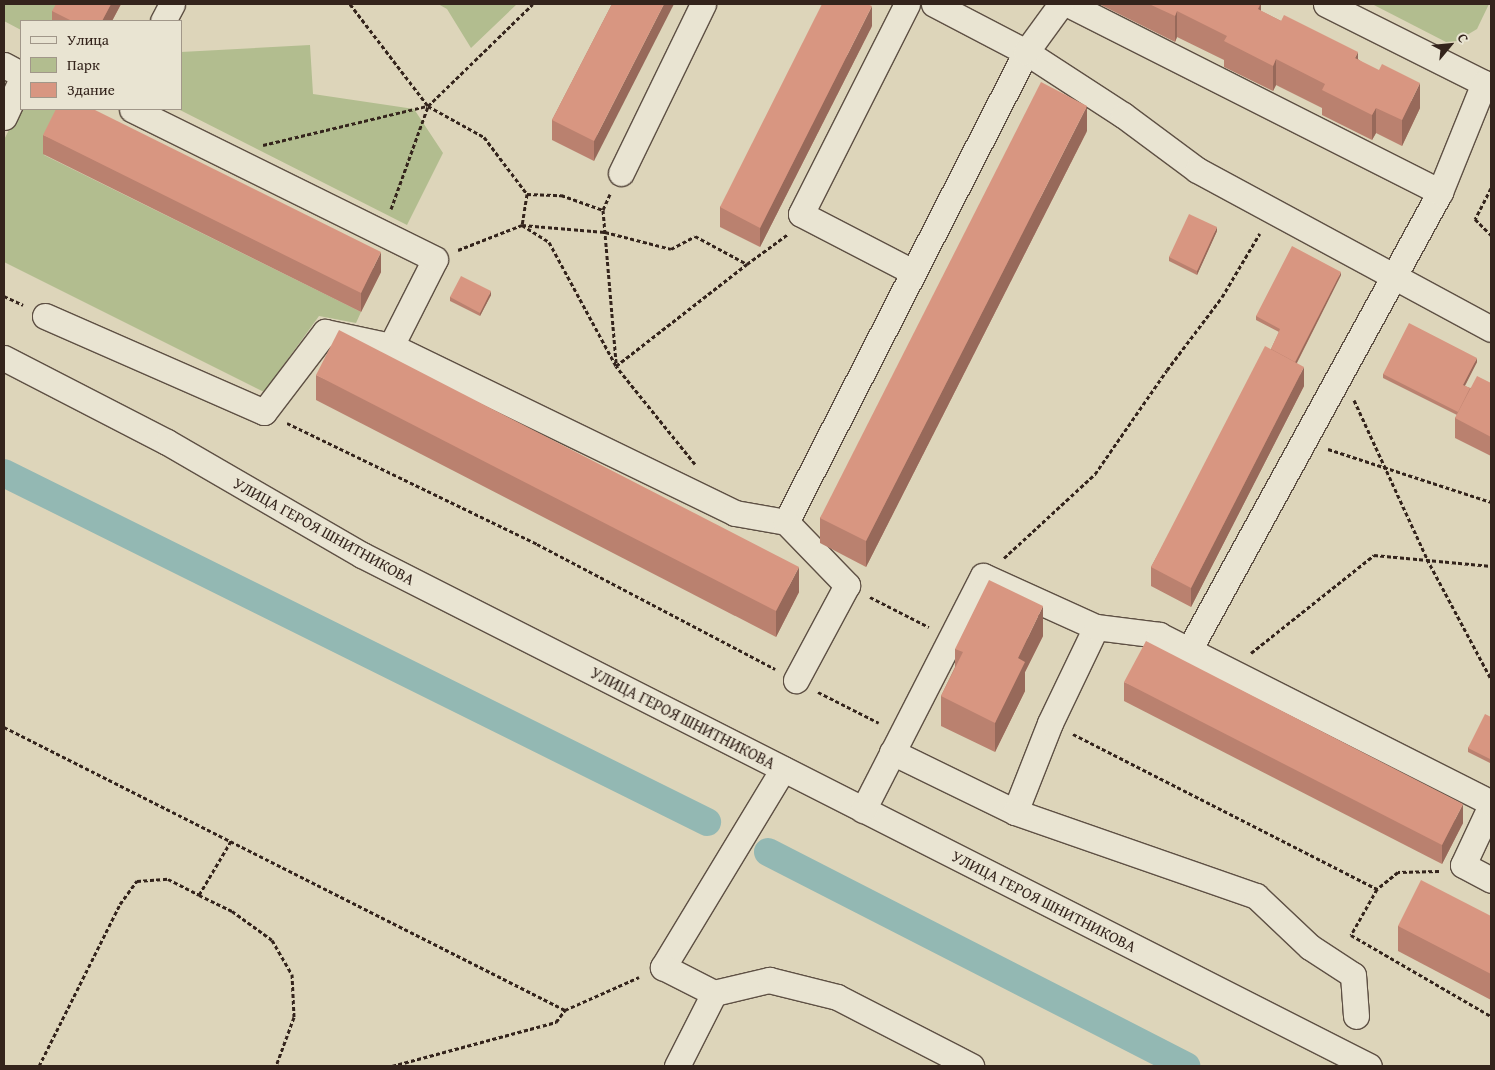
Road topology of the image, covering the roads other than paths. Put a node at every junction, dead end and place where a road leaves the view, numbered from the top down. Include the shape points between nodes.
1 (172, 4) edge
2 (703, 4) edge
3 (907, 4) edge
4 (934, 4) edge
5 (1061, 4) edge
6 (1068, 4) edge
7 (1326, 4) edge
8 (164, 20) edge
9 (1026, 52) junction
10 (4, 65) edge
11 (20, 73) edge
12 (20, 83) edge
13 (134, 110) edge
14 (4, 117) edge
15 (621, 173) road end
16 (1440, 192) junction
17 (913, 272) junction
18 (1395, 274) junction
19 (45, 316) dead end
20 (1491, 329) edge
21 (392, 346) junction
22 (4, 358) edge
23 (786, 522) junction
24 (1096, 627) junction
25 (1189, 650) junction
26 (796, 680) dead end
27 (892, 752) junction
28 (783, 769) junction
29 (1491, 804) edge
30 (863, 810) junction
31 (1015, 812) junction
32 (1491, 880) edge
33 (714, 993) junction
34 (1356, 1016) dead end
35 (677, 1066) edge
36 (972, 1066) edge
37 (1368, 1066) edge

1 - 8 street
2 - 15 street
3 - 17 street via 802,214
4 - 9 street
5 - 9 street
6 - 16 street
7 - 16 street via 1484,83
9 - 17 street
9 - 18 street via 1122,115 1197,170
10 - 11 street
12 - 14 street
13 - 21 street via 434,259
16 - 18 street
17 - 23 street
18 - 20 street
18 - 25 street
19 - 21 street via 264,412 325,332
21 - 23 street via 735,513
22 - 28 street, УЛИЦА ГЕРОЯ ШНИТНИКОВА via 167,442 362,555
23 - 26 street via 847,585
24 - 25 street via 1159,635
24 - 27 street via 983,576 904,736
24 - 31 street via 1050,723
25 - 29 street
27 - 30 street
27 - 31 street
28 - 30 street, УЛИЦА ГЕРОЯ ШНИТНИКОВА
28 - 33 street via 663,967
29 - 32 street via 1463,864
30 - 37 street, УЛИЦА ГЕРОЯ ШНИТНИКОВА
31 - 34 street via 1256,896 1310,947 1353,975
33 - 35 street
33 - 36 street via 769,980 837,997

